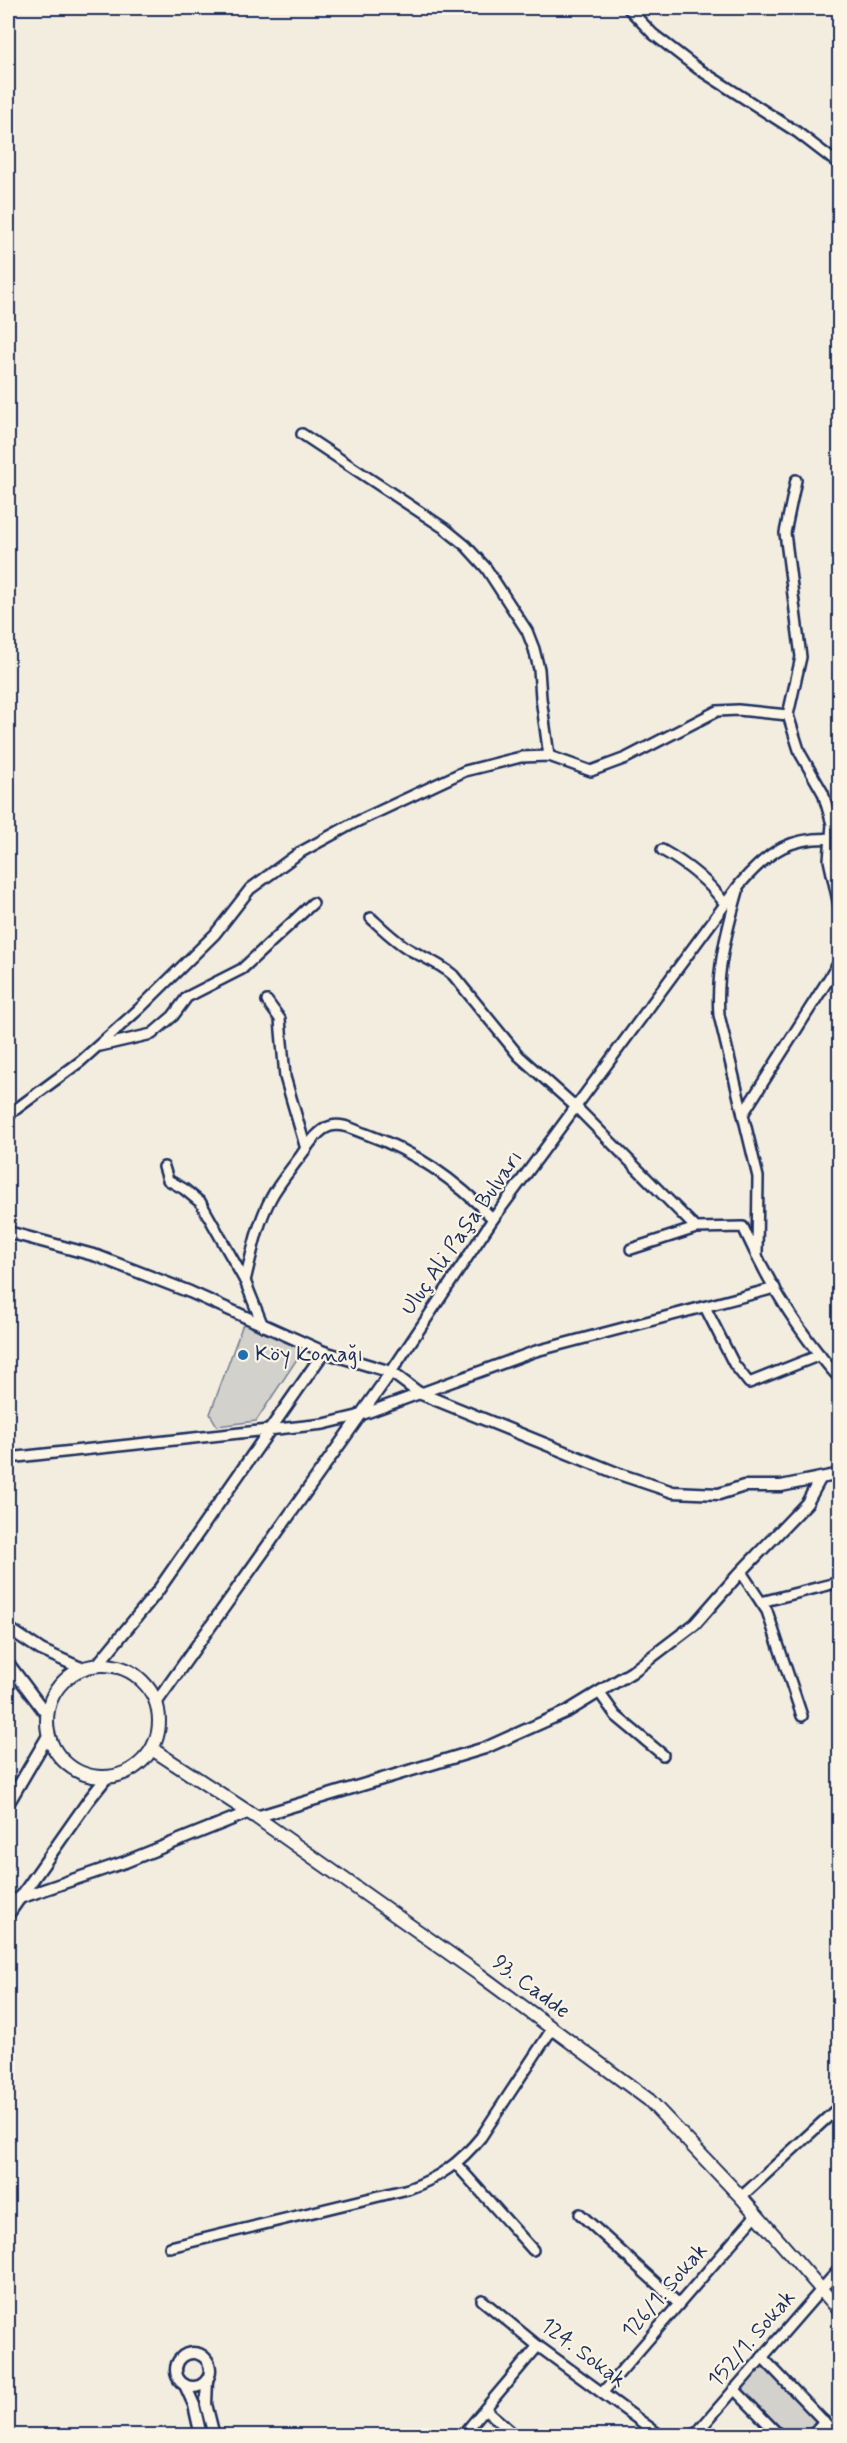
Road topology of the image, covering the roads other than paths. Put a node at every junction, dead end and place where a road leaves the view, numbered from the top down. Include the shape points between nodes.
1 (628, 8) edge
2 (840, 165) edge
3 (302, 434) dead end
4 (796, 480) dead end
5 (788, 715) junction
6 (549, 756) junction
7 (835, 839) edge
8 (662, 850) dead end
9 (740, 884) junction
10 (313, 903) dead end
11 (725, 904) junction
12 (840, 910) edge
13 (371, 918) dead end
14 (840, 961) edge
15 (267, 1001) dead end
16 (97, 1047) junction
17 (577, 1108) junction
18 (743, 1114) junction
19 (8, 1115) edge
20 (306, 1149) junction
21 (164, 1167) dead end
22 (494, 1219) junction
23 (696, 1228) junction
24 (8, 1232) edge
25 (631, 1250) dead end
26 (757, 1257) junction
27 (245, 1281) junction
28 (775, 1288) junction
29 (705, 1306) junction
30 (263, 1326) junction
31 (324, 1352) junction
32 (820, 1355) junction
33 (391, 1372) junction
34 (840, 1379) edge
35 (419, 1393) junction
36 (361, 1415) junction
37 (270, 1430) junction
38 (8, 1458) edge
39 (838, 1474) edge
40 (820, 1479) junction
41 (840, 1493) edge
42 (741, 1572) junction
43 (840, 1582) edge
44 (761, 1602) junction
45 (8, 1628) edge
46 (8, 1663) edge
47 (98, 1664) junction
48 (81, 1668) junction
49 (599, 1692) junction
50 (156, 1703) junction
51 (47, 1715) junction
52 (802, 1716) dead end
53 (49, 1734) junction
54 (152, 1749) junction
55 (663, 1755) dead end
56 (107, 1777) junction
57 (8, 1804) edge
58 (252, 1815) junction
59 (20, 1898) junction
60 (8, 1902) edge
61 (8, 1915) edge
62 (552, 2030) junction
63 (840, 2106) edge
64 (456, 2164) junction
65 (741, 2197) junction
66 (580, 2214) dead end
67 (756, 2215) junction
68 (170, 2247) dead end
69 (533, 2250) dead end
70 (840, 2268) edge
71 (820, 2290) junction
72 (482, 2300) dead end
73 (679, 2304) junction
74 (840, 2311) edge
75 (538, 2346) junction
76 (762, 2357) junction
77 (207, 2380) junction
78 (185, 2385) junction
79 (735, 2389) junction
80 (603, 2392) junction
81 (486, 2409) junction
82 (824, 2421) junction
83 (201, 2436) edge
84 (214, 2436) edge
85 (462, 2436) edge
86 (516, 2436) edge
87 (661, 2436) edge
88 (694, 2436) edge
89 (780, 2436) edge
90 (811, 2436) edge
91 (838, 2436) edge

1 - 2 street via 653,34 697,68 797,132
3 - 6 street via 444,528 486,568 527,631 534,649
4 - 5 street via 784,533 801,657
5 - 6 street via 717,711 626,758 591,771
5 - 7 street via 800,753 823,793
6 - 16 street via 521,757 465,771 299,853 250,888 215,934
7 - 9 street, Uluç Ali Paşa Bulvarı via 780,847
7 - 12 street via 829,860
8 - 11 street via 700,876
9 - 11 street, Uluç Ali Paşa Bulvarı
9 - 18 street via 722,950 717,988 719,1015
10 - 16 street via 242,969 188,997 152,1034
11 - 17 street, Uluç Ali Paşa Bulvarı
13 - 17 street via 411,950 441,964 453,975 519,1056
14 - 18 street
15 - 20 street via 280,1019 285,1077
16 - 19 street
17 - 22 street, Uluç Ali Paşa Bulvarı
17 - 23 street
18 - 26 street via 758,1177
20 - 22 street via 324,1129 332,1126 341,1125 383,1139 442,1174
20 - 27 street via 271,1197 257,1232
21 - 27 street via 168,1180 201,1203
22 - 33 street, Uluç Ali Paşa Bulvarı
23 - 25 street
23 - 26 street via 743,1227
24 - 30 street via 97,1256
26 - 28 street
27 - 30 street
28 - 29 street
28 - 32 street
29 - 32 street via 734,1364 749,1383
29 - 35 street via 536,1351
30 - 31 street
31 - 33 street
31 - 37 street
32 - 34 street
33 - 35 street
33 - 36 street, Uluç Ali Paşa Bulvarı
35 - 36 street
35 - 40 street via 619,1474 674,1492 719,1494 744,1485 781,1486
36 - 37 street
36 - 50 street, Uluç Ali Paşa Bulvarı
37 - 38 street
37 - 47 street via 157,1592
39 - 40 street
39 - 41 street
40 - 42 street via 807,1503
42 - 44 street
42 - 49 street via 695,1624
43 - 44 street
44 - 52 street
45 - 48 street via 41,1650
46 - 51 street
47 - 48 main road
47 - 50 main road via 134,1673 148,1686
48 - 51 main road via 66,1677 55,1691
49 - 55 street via 616,1716
49 - 58 street via 568,1711 485,1748
50 - 54 main road via 158,1731
51 - 53 main road
53 - 56 main road via 54,1749 66,1763 89,1776
53 - 57 street
54 - 56 main road via 133,1768
54 - 58 main road, 93. Cadde
56 - 59 street
58 - 59 street
58 - 62 main road, 93. Cadde
59 - 60 street
59 - 61 street
62 - 64 street via 481,2137
62 - 65 main road, 93. Cadde via 649,2100
63 - 65 street
64 - 68 street via 440,2176 408,2189
64 - 69 street
65 - 67 main road, 93. Cadde
66 - 73 street
67 - 71 main road, 93. Cadde
67 - 73 street, 126/1. Sokak
70 - 71 street, 152/1. Sokak
71 - 74 main road, 93. Cadde
71 - 76 street, 152/1. Sokak
72 - 75 street, 124. Sokak
73 - 80 street, 126/1. Sokak
75 - 80 street, 124. Sokak
75 - 81 street
76 - 79 street, 152/1. Sokak
76 - 82 street
77 - 78 street via 199,2386
77 - 78 street via 207,2360 192,2353 182,2358 177,2367 178,2378
77 - 84 street via 206,2404
78 - 83 street
79 - 88 street, 152/1. Sokak
79 - 89 street
80 - 87 street, 124. Sokak
81 - 85 street
81 - 86 street
82 - 90 street
82 - 91 street

